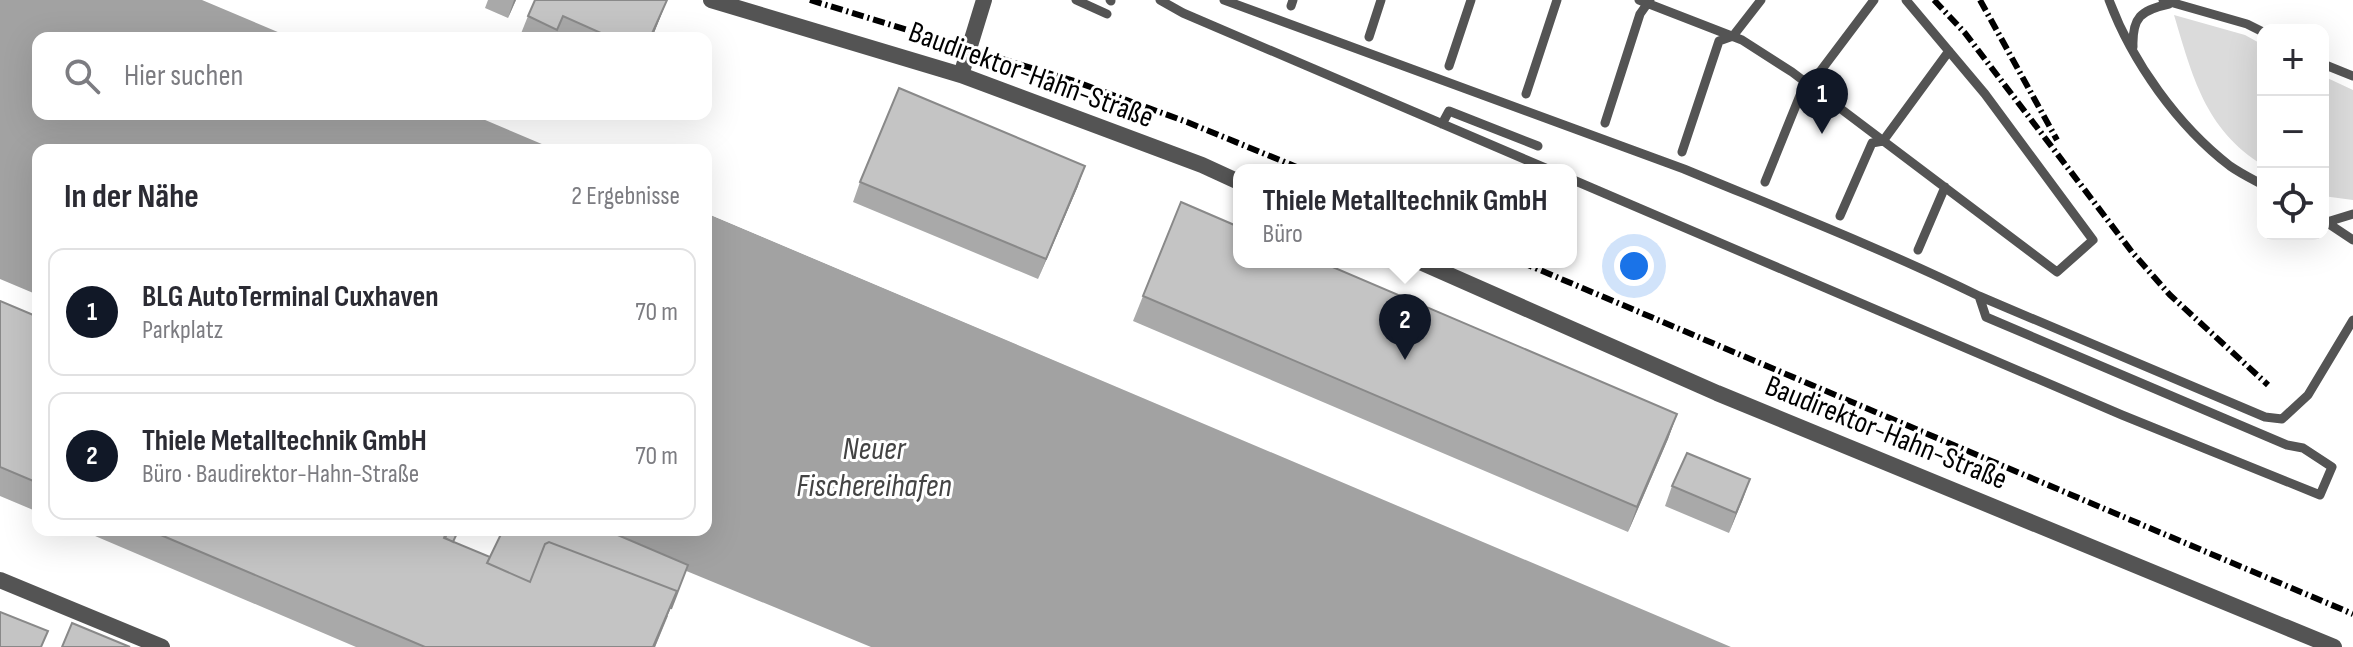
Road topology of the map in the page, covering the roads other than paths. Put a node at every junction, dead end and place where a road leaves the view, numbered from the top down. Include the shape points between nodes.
1 (711, 0) edge
2 (984, 0) edge
3 (1076, 0) edge
4 (1160, 0) edge
5 (1224, 0) edge
6 (1381, 0) edge
7 (1471, 0) edge
8 (1557, 0) edge
9 (1761, 0) edge
10 (1874, 0) edge
11 (1906, 0) edge
12 (2109, 0) edge
13 (1646, 1) edge
14 (2168, 2) edge
15 (1107, 14) dead end
16 (2257, 29) edge
17 (1733, 36) junction
18 (1369, 37) dead end
19 (1949, 51) junction
20 (2133, 51) junction
21 (1449, 66) dead end
22 (2329, 66) edge
23 (961, 75) junction
24 (2353, 76) edge
25 (1810, 85) junction
26 (1526, 94) dead end
27 (1605, 123) dead end
28 (1442, 124) junction
29 (1883, 141) junction
30 (1538, 146) dead end
31 (1682, 152) dead end
32 (1536, 164) edge
33 (1233, 179) edge
34 (2257, 181) edge
35 (1577, 182) edge
36 (1765, 182) dead end
37 (1945, 187) junction
38 (2353, 214) edge
39 (1840, 216) dead end
40 (2329, 220) edge
41 (2329, 224) edge
42 (2353, 240) edge
43 (1918, 250) dead end
44 (1434, 268) edge
45 (1979, 296) junction
46 (2353, 320) edge
47 (0, 580) edge
48 (162, 647) edge
49 (2334, 647) edge

1 - 23 street, Baudirektor-Hahn-Straße
2 - 23 street
3 - 15 lane
4 - 28 lane
5 - 45 lane via 1684,169
6 - 18 lane
7 - 21 lane
8 - 26 lane
9 - 17 lane
10 - 25 lane
11 - 19 lane
12 - 20 lane
13 - 17 lane
13 - 27 lane
14 - 16 lane
14 - 20 lane via 2137,18
17 - 25 lane
17 - 31 lane via 1719,41
19 - 29 lane
19 - 37 lane via 2093,240 2057,272
20 - 34 lane via 2190,128 2231,166
22 - 24 lane
23 - 33 street, Baudirektor-Hahn-Straße
25 - 29 lane
25 - 36 lane via 1801,93
28 - 30 lane via 1449,111
28 - 32 lane
29 - 37 lane
29 - 39 lane via 1872,143
35 - 45 lane via 2320,495 2332,467 2303,448 1986,317
37 - 43 lane
38 - 40 lane
41 - 42 lane
44 - 49 street, Baudirektor-Hahn-Straße via 1717,393
45 - 46 lane via 2265,417 2282,419 2308,395
47 - 48 street

